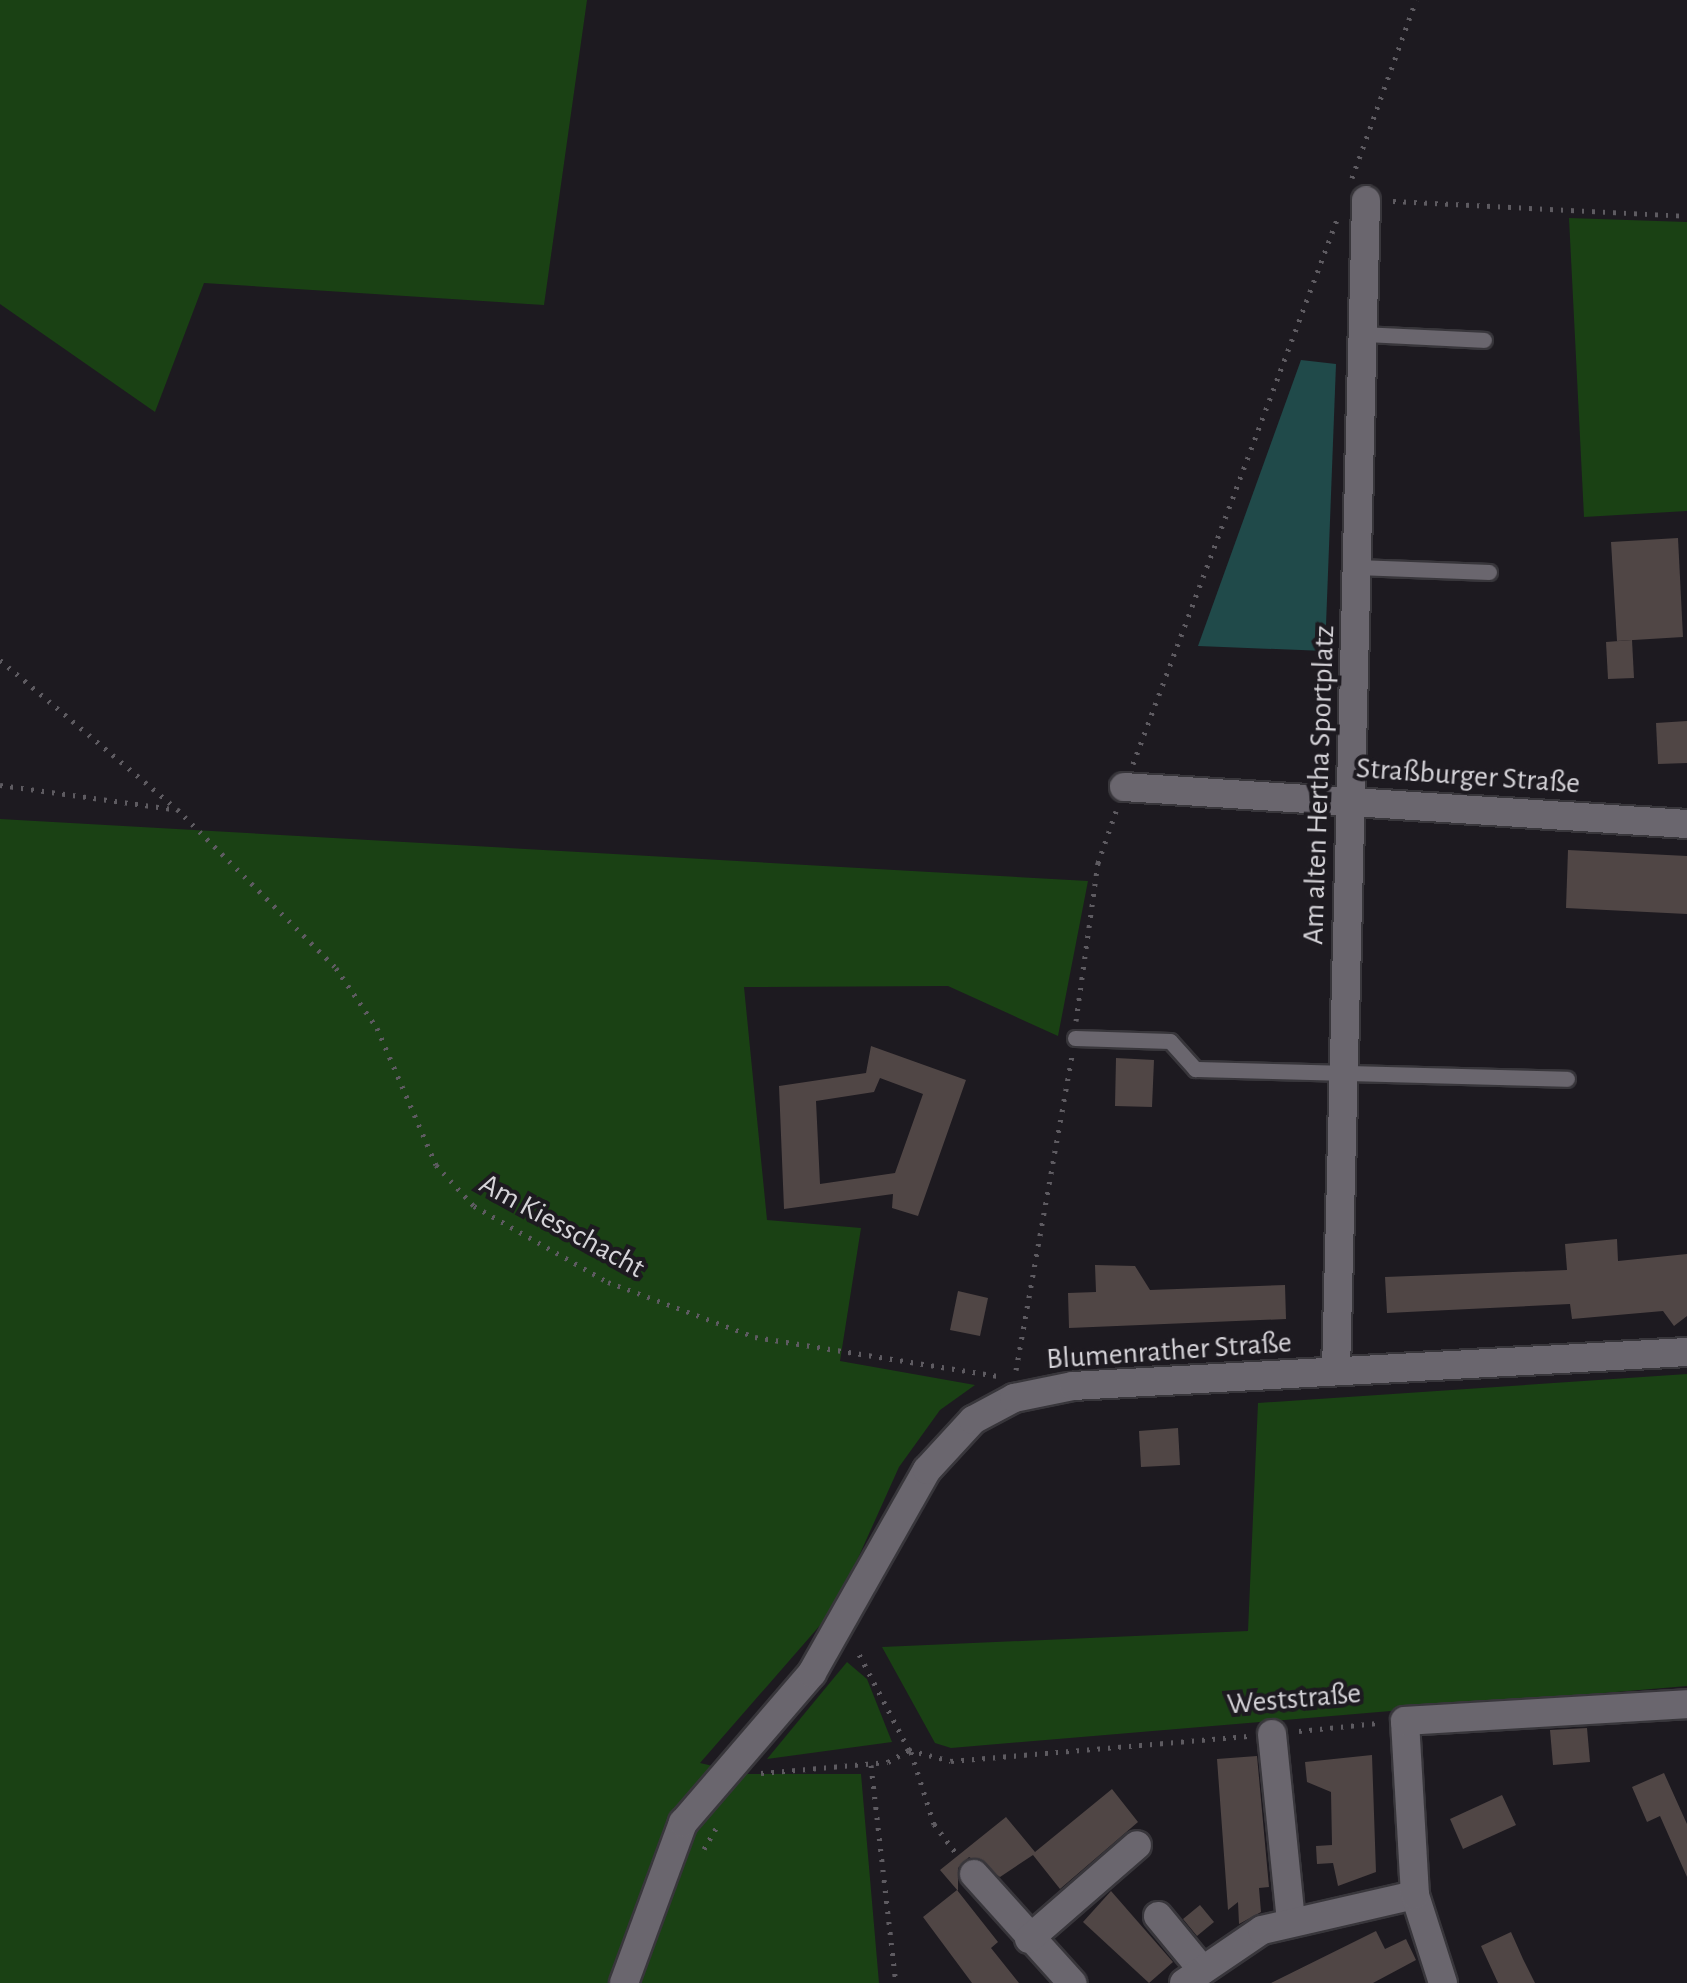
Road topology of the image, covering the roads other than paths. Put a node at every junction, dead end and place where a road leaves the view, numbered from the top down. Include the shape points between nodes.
1 (1356, 196) road end
2 (1363, 334) junction
3 (1484, 340) dead end
4 (1358, 567) junction
5 (1489, 572) dead end
6 (1124, 787) road end
7 (1350, 800) junction
8 (1687, 824) edge
9 (1075, 1038) road end
10 (1344, 1073) junction
11 (1567, 1079) dead end
12 (1687, 1352) edge
13 (1336, 1371) junction
14 (1687, 1704) edge
15 (1272, 1734) road end
16 (1137, 1845) dead end
17 (974, 1874) road end
18 (1415, 1895) junction
19 (1158, 1916) dead end
20 (1292, 1922) junction
21 (1029, 1939) junction
22 (1192, 1975) edge
23 (624, 1983) edge
24 (1072, 1983) edge
25 (1443, 1983) edge

1 - 2 street, Am alten Hertha Sportplatz
2 - 3 lane
2 - 4 street, Am alten Hertha Sportplatz
4 - 5 lane
4 - 7 street, Am alten Hertha Sportplatz
6 - 7 street, Straßburger Straße
7 - 8 street, Straßburger Straße
7 - 10 street, Am alten Hertha Sportplatz
9 - 10 lane via 1170,1041 1195,1069
10 - 11 lane
10 - 13 street, Am alten Hertha Sportplatz
12 - 13 street, Blumenrather Straße
13 - 23 street, Blumenrather Straße via 1073,1386 1014,1398 973,1420 927,1470 845,1628 716,1776 660,1868
14 - 18 street, Weststraße via 1405,1721
15 - 20 street
16 - 21 street
17 - 21 street
18 - 20 street
18 - 25 street
19 - 22 street
20 - 22 street
21 - 24 street

